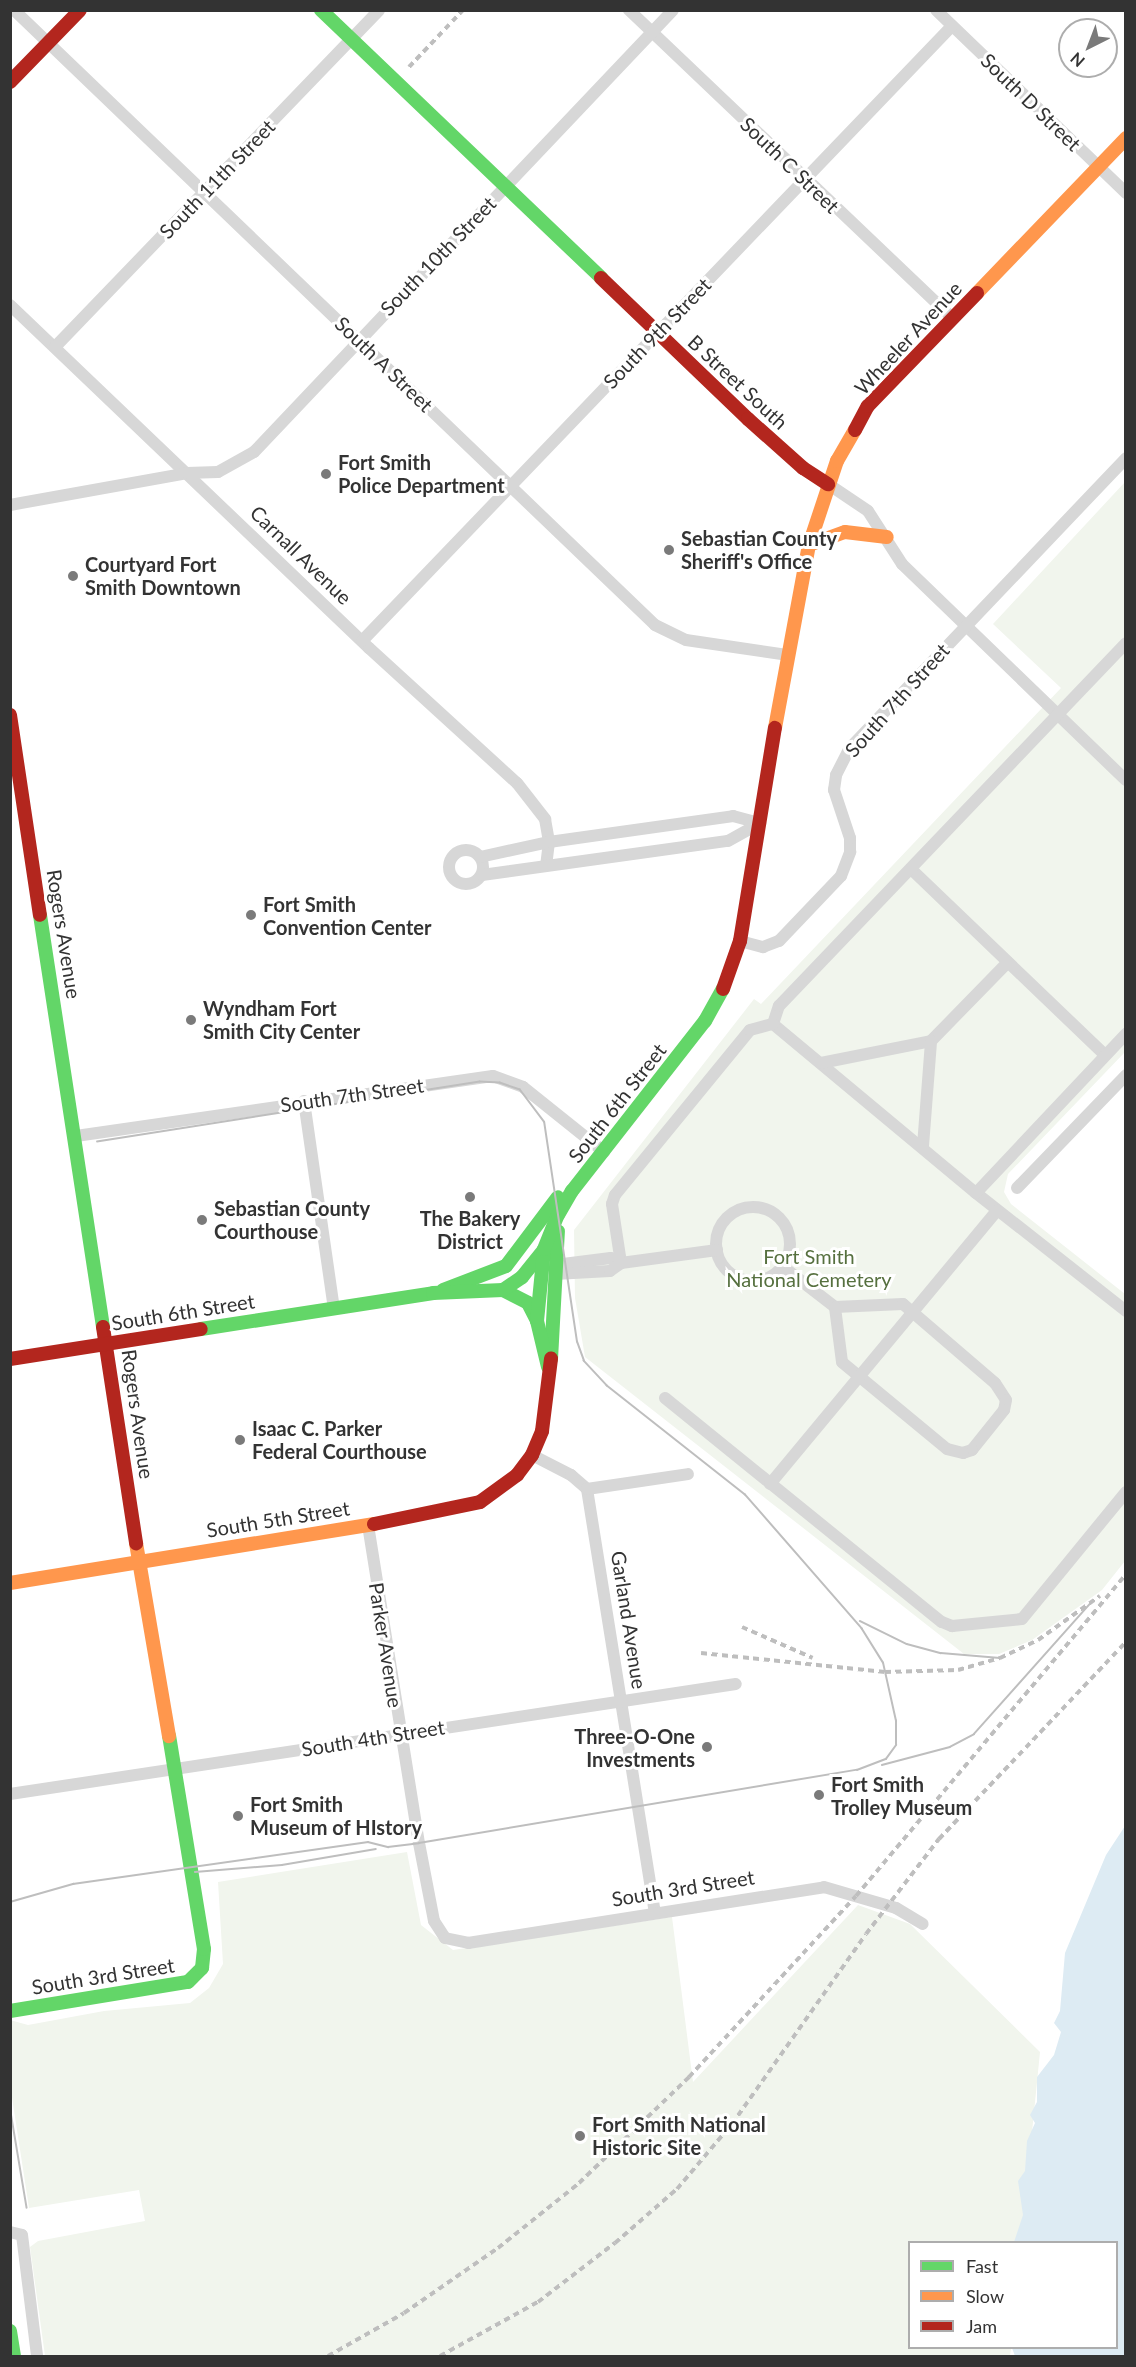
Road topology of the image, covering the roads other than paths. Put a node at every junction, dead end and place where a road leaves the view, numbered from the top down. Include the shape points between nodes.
1 (14, 10) edge
2 (80, 10) edge
3 (321, 10) edge
4 (379, 10) edge
5 (628, 10) edge
6 (673, 10) edge
7 (936, 10) edge
8 (952, 26) junction
9 (651, 33) junction
10 (351, 39) junction
11 (48, 43) junction
12 (10, 82) edge
13 (1125, 138) edge
14 (1098, 167) junction
15 (805, 179) junction
16 (505, 186) junction
17 (205, 193) junction
18 (1125, 193) edge
19 (10, 305) edge
20 (952, 318) junction
21 (658, 332) junction
22 (358, 339) junction
23 (55, 347) junction
24 (1125, 458) edge
25 (187, 473) junction
26 (828, 484) junction
27 (512, 486) junction
28 (10, 505) edge
29 (887, 537) junction
30 (809, 545) junction
31 (965, 625) junction
32 (362, 641) junction
33 (1125, 643) edge
34 (787, 655) junction
35 (1057, 714) junction
36 (11, 717) edge
37 (1125, 780) edge
38 (760, 823) junction
39 (549, 842) junction
40 (480, 857) junction
41 (546, 866) junction
42 (911, 869) junction
43 (482, 874) junction
44 (740, 941) junction
45 (1008, 962) junction
46 (773, 1024) junction
47 (1125, 1034) edge
48 (931, 1041) junction
49 (1105, 1055) junction
50 (820, 1063) junction
51 (1125, 1075) edge
52 (304, 1101) junction
53 (76, 1136) junction
54 (923, 1146) junction
55 (604, 1152) junction
56 (583, 1179) junction
57 (1017, 1188) dead end
58 (975, 1193) junction
59 (997, 1211) junction
60 (558, 1233) junction
61 (544, 1249) junction
62 (717, 1250) junction
63 (621, 1263) junction
64 (782, 1266) junction
65 (551, 1272) junction
66 (503, 1290) junction
67 (434, 1293) junction
68 (835, 1307) junction
69 (334, 1308) junction
70 (1125, 1311) edge
71 (912, 1313) junction
72 (537, 1322) junction
73 (108, 1343) junction
74 (10, 1359) edge
75 (548, 1367) junction
76 (858, 1378) junction
77 (665, 1398) dead end
78 (532, 1455) junction
79 (688, 1474) dead end
80 (770, 1484) junction
81 (587, 1489) junction
82 (1125, 1492) edge
83 (368, 1526) junction
84 (139, 1561) junction
85 (10, 1583) edge
86 (736, 1684) dead end
87 (622, 1701) junction
88 (400, 1734) junction
89 (176, 1768) junction
90 (10, 1794) edge
91 (655, 1912) junction
92 (923, 1924) dead end
93 (445, 1938) joint
94 (199, 1975) joint
95 (10, 2011) edge
96 (16, 2233) edge
97 (10, 2331) edge
98 (14, 2356) edge
99 (37, 2356) edge

1 - 11 street, South A Street
2 - 11 main road
3 - 10 main road, B Street South
4 - 10 street, South 11th Street
5 - 9 street, South C Street
6 - 9 street, South 10th Street
7 - 8 street, South D Street
8 - 14 street, South D Street
8 - 15 street, South 9th Street
9 - 15 street, South C Street
9 - 16 street, South 10th Street
10 - 16 main road, B Street South
10 - 17 street, South 11th Street
11 - 12 main road
11 - 17 street, South A Street
13 - 14 main road, Wheeler Avenue
14 - 18 street, South D Street
14 - 20 main road, Wheeler Avenue
15 - 20 street, South C Street
15 - 21 street, South 9th Street
16 - 21 main road, B Street South
16 - 22 street, South 10th Street
17 - 22 street, South A Street
17 - 23 street, South 11th Street
19 - 23 street, Carnall Avenue
20 - 26 main road, Wheeler Avenue via 868,406
21 - 26 main road, B Street South via 769,439
21 - 27 street, South 9th Street
22 - 25 street, South 10th Street via 254,452 219,472
22 - 27 street, South A Street
23 - 25 street, Carnall Avenue
24 - 31 street, South 7th Street
25 - 28 street, South 10th Street
25 - 32 street, Carnall Avenue
26 - 29 street, B Street South via 868,511
26 - 30 main road, Wheeler Avenue
27 - 32 street, South 9th Street
27 - 34 street, South A Street via 662,631 686,640
29 - 30 main road via 845,532
29 - 31 street, B Street South via 902,564
30 - 34 main road, Wheeler Avenue
31 - 35 street, B Street South
31 - 44 street, South 7th Street via 841,762 834,790 850,852 841,876 779,941 763,947
32 - 39 street, Carnall Avenue via 529,795 541,809
33 - 35 street
34 - 38 main road, Wheeler Avenue
35 - 37 street, B Street South
35 - 42 street
36 - 53 main road, Rogers Avenue
38 - 39 street via 733,816
38 - 41 street via 728,841
38 - 44 main road
39 - 40 street
39 - 41 street, Carnall Avenue
40 - 43 street
40 - 43 street via 465,850 453,855 449,865 459,882 470,883
41 - 43 street
42 - 45 street
42 - 46 street via 780,1006
44 - 55 main road, South 6th Street via 709,1015
45 - 48 street
45 - 49 street
46 - 50 street
46 - 63 street via 750,1030 615,1195 612,1210
47 - 49 street
48 - 50 street
48 - 54 street
49 - 58 street
50 - 54 street
51 - 57 street
52 - 53 street, South 7th Street
52 - 55 street, South 7th Street via 478,1077 505,1078
52 - 69 street
53 - 73 main road, Rogers Avenue
54 - 58 street
55 - 56 main road, South 6th Street
56 - 60 main road
56 - 61 main road via 558,1215
56 - 67 main road, South 6th Street via 568,1183 506,1266
58 - 59 street
59 - 70 street
59 - 71 street
60 - 61 main road
60 - 65 main road
61 - 65 main road
61 - 66 main road via 522,1277
62 - 63 street
62 - 64 street via 726,1269 744,1279 764,1279
62 - 64 street via 717,1236 725,1220 744,1208 762,1208 773,1213 787,1229 790,1249
63 - 65 street via 610,1271
64 - 68 street
65 - 66 main road, South 6th Street
65 - 72 main road
65 - 75 main road
66 - 67 main road, South 6th Street
66 - 72 main road via 528,1303
67 - 69 main road, South 6th Street
68 - 71 street via 903,1304
68 - 76 street via 842,1362
69 - 73 main road, South 6th Street
71 - 76 street
71 - 76 street via 1003,1391 1004,1410 972,1450 963,1453 947,1449
72 - 75 main road
73 - 74 main road, South 6th Street
73 - 84 main road, Rogers Avenue
75 - 78 main road via 542,1431
76 - 80 street
77 - 80 street
78 - 81 street
78 - 83 main road, South 5th Street via 517,1475 467,1507
79 - 81 street
80 - 82 street via 952,1626 1022,1619
81 - 87 street, Garland Avenue
83 - 84 main road, South 5th Street
83 - 88 street, Parker Avenue
84 - 85 main road, South 5th Street
84 - 89 main road, Rogers Avenue
86 - 87 street, South 4th Street
87 - 88 street, South 4th Street
87 - 91 street, Garland Avenue
88 - 89 street, South 4th Street
88 - 93 street, Parker Avenue via 434,1922
89 - 90 street, South 4th Street
89 - 94 main road, Rogers Avenue via 204,1949
91 - 92 street, South 3rd Street via 824,1887 896,1908
91 - 93 street, South 3rd Street via 468,1943
94 - 95 main road, South 3rd Street via 180,1985
96 - 99 street
97 - 98 main road

